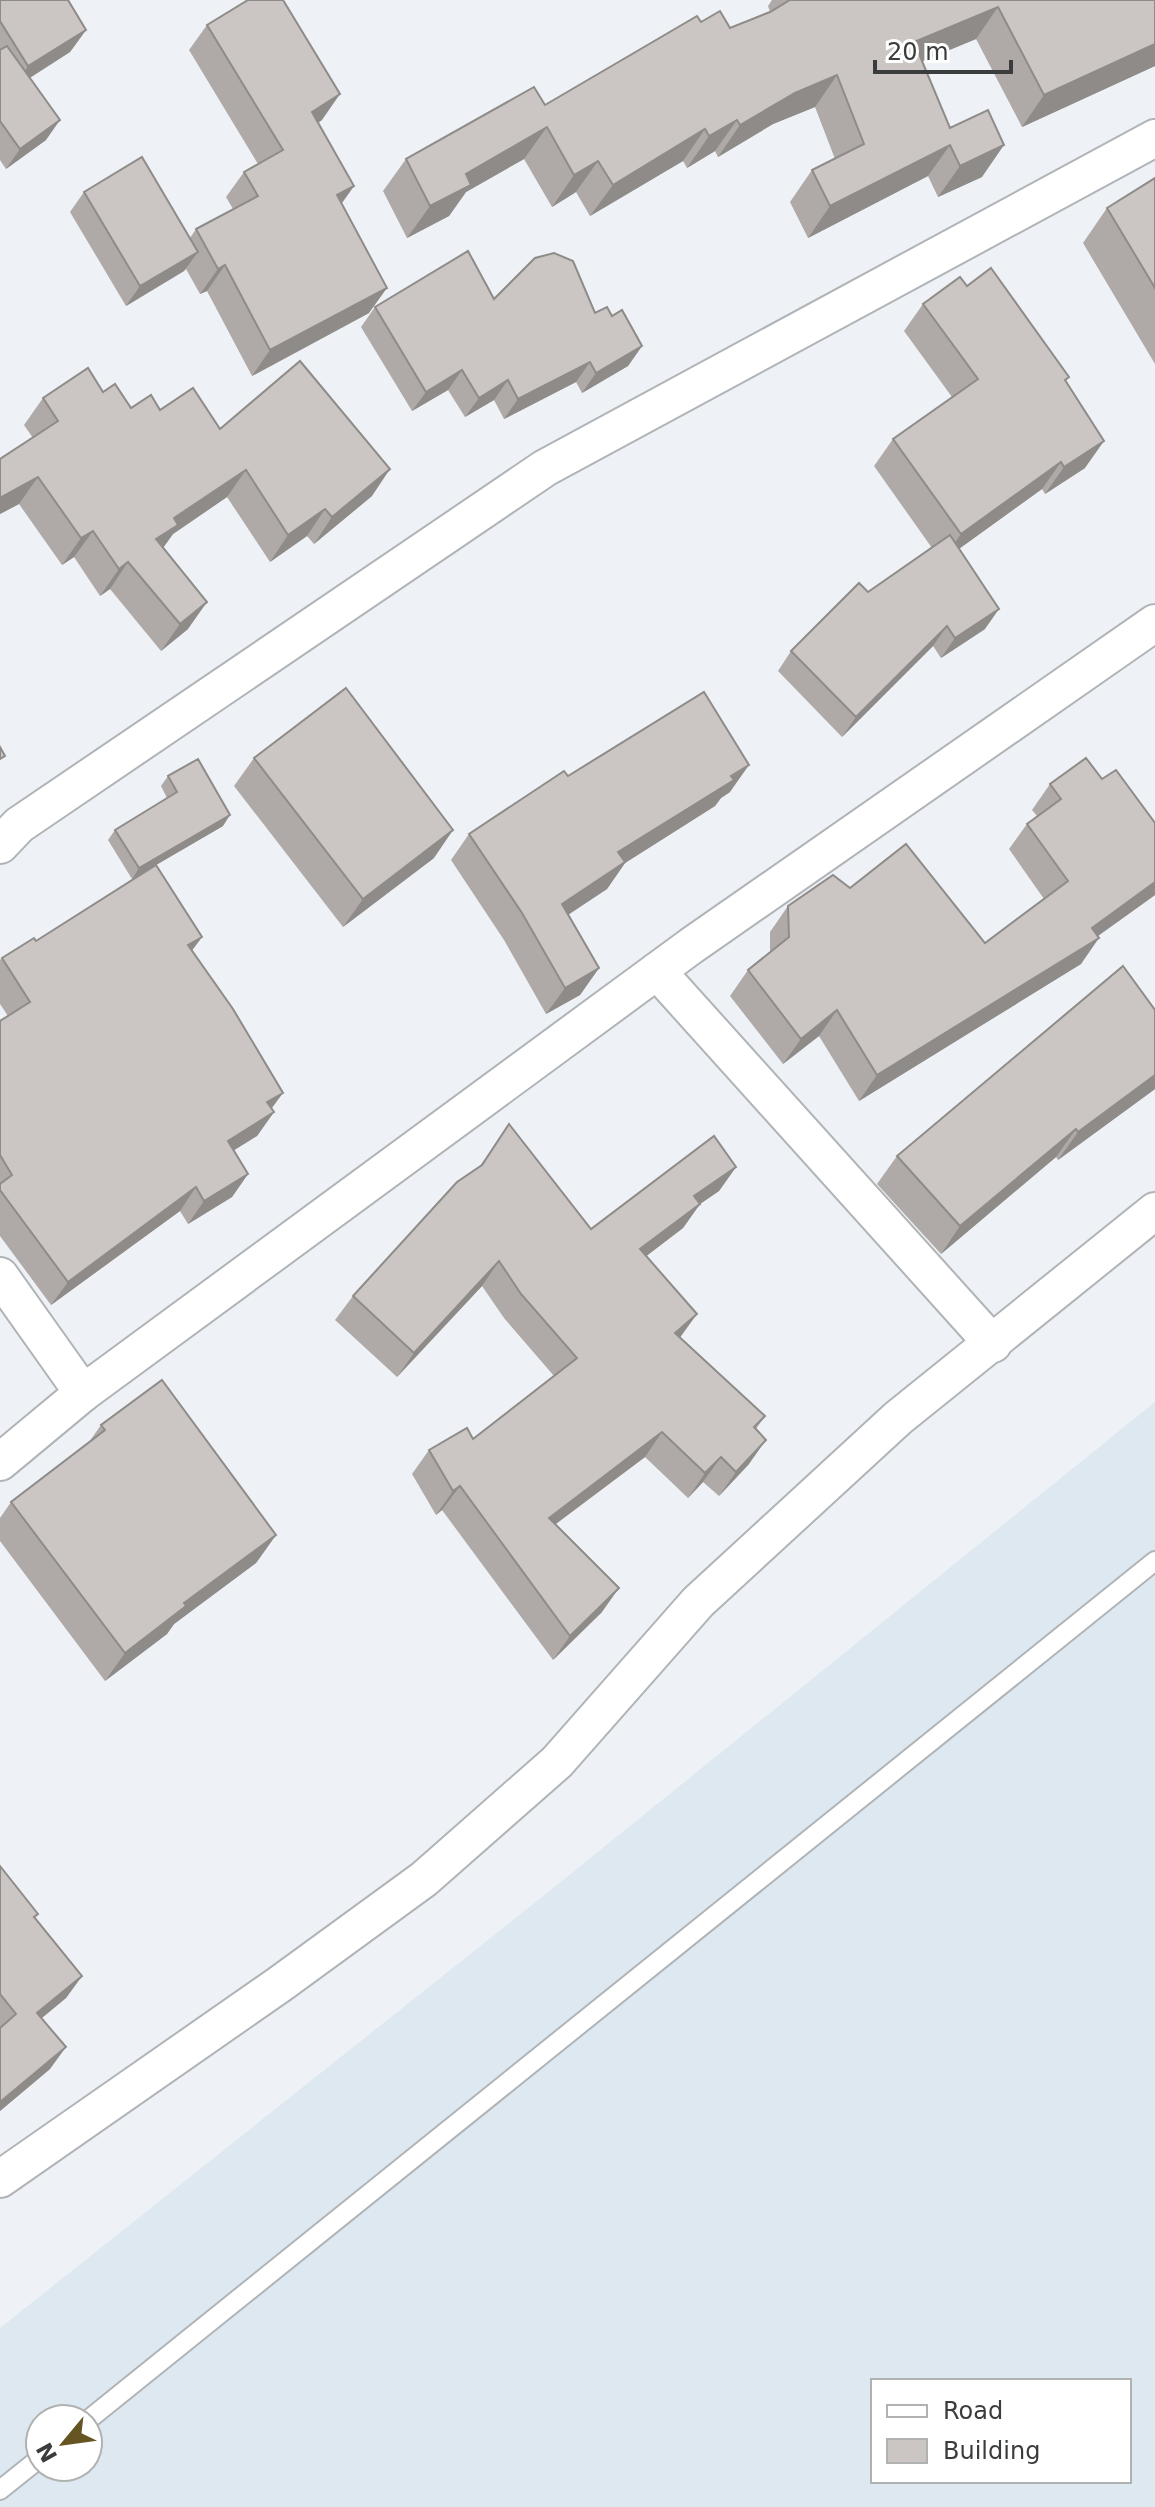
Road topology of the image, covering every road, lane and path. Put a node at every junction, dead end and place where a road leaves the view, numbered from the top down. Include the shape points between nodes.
1 (1155, 138) edge
2 (1155, 623) edge
3 (0, 845) edge
4 (657, 971) junction
5 (1155, 1211) edge
6 (0, 1276) edge
7 (993, 1344) junction
8 (83, 1393) junction
9 (0, 1462) edge
10 (1155, 1561) edge
11 (0, 2179) edge
12 (104, 2407) edge
13 (24, 2471) edge
14 (0, 2490) edge

1 - 3 street via 545,468 19,825
2 - 4 street
4 - 7 street
4 - 8 street
5 - 7 street
6 - 8 street
7 - 11 street via 898,1418 698,1602 557,1762 424,1879
8 - 9 street
10 - 12 lane
13 - 14 lane

